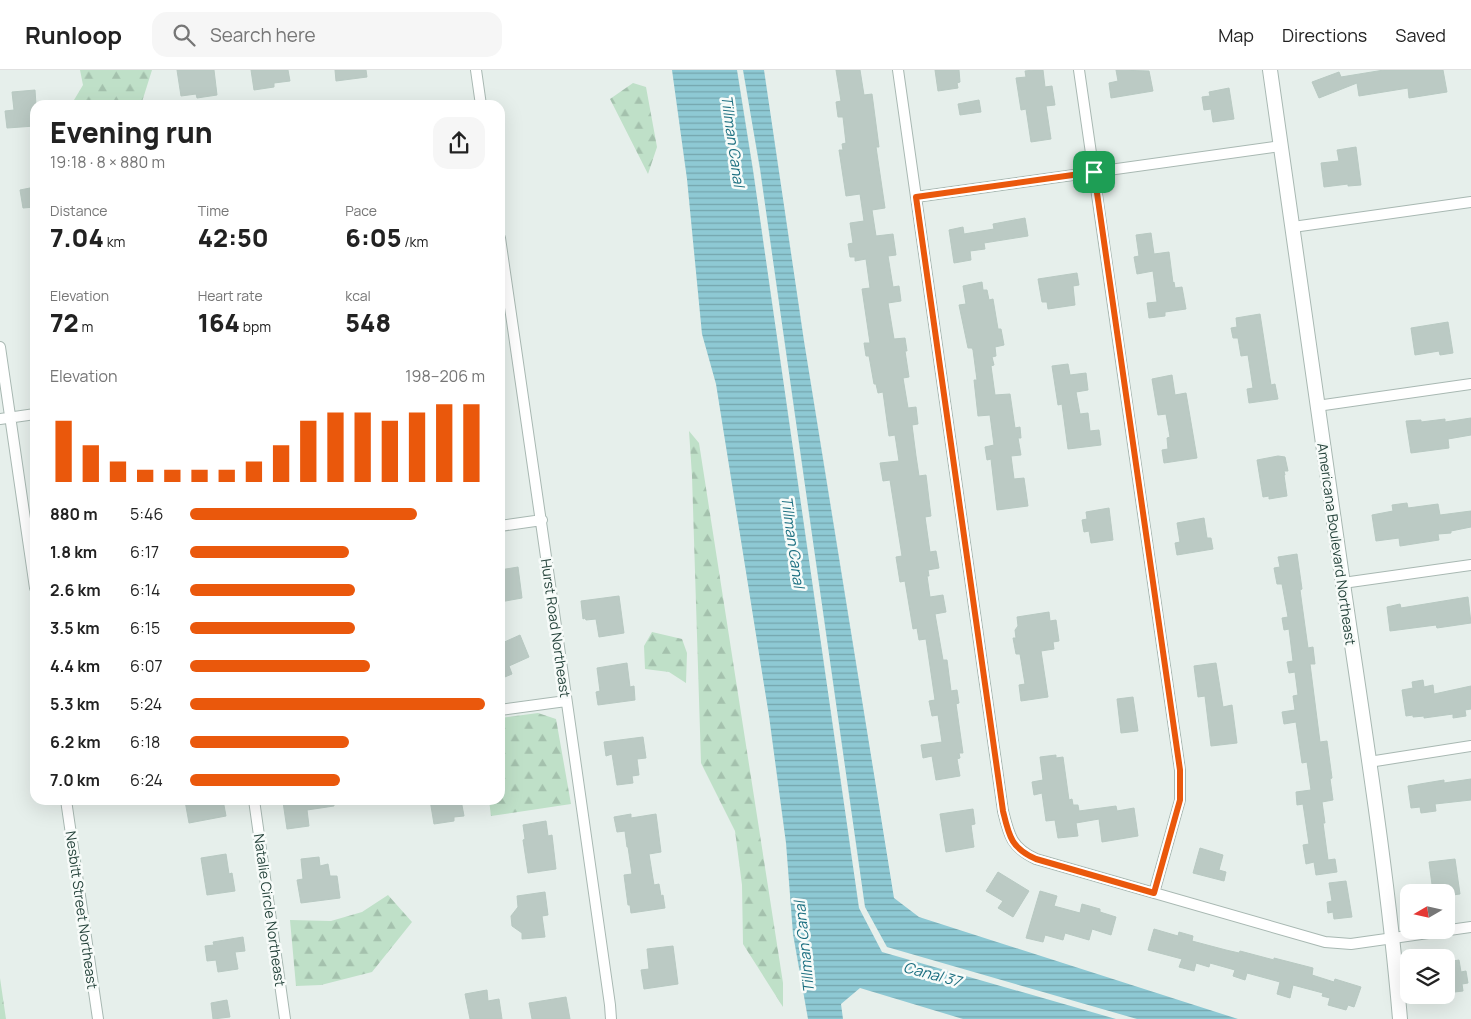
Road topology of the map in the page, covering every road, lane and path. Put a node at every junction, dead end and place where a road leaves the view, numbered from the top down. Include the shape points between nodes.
1 (476, 70) edge
2 (898, 70) edge
3 (1079, 70) edge
4 (1270, 70) edge
5 (480, 100) edge
6 (1281, 146) junction
7 (1094, 172) junction
8 (916, 197) junction
9 (1471, 202) edge
10 (1293, 227) junction
11 (505, 272) edge
12 (0, 347) edge
13 (1471, 384) edge
14 (1317, 406) junction
15 (30, 415) edge
16 (5, 418) edge
17 (542, 520) junction
18 (505, 525) edge
19 (30, 560) edge
20 (1471, 565) edge
21 (1343, 583) junction
22 (566, 701) junction
23 (505, 709) edge
24 (1471, 746) edge
25 (1369, 762) junction
26 (67, 805) edge
27 (255, 805) edge
28 (1154, 893) junction
29 (1471, 927) edge
30 (1393, 938) junction
31 (98, 1019) edge
32 (286, 1019) edge
33 (611, 1019) edge
34 (1400, 1019) edge

1 - 5 street
2 - 8 street
3 - 7 street
4 - 6 street, Americana Boulevard Northeast
6 - 7 street
6 - 10 street, Americana Boulevard Northeast
7 - 8 street
7 - 28 street via 1180,770 1180,800
8 - 28 street via 1007,829 1024,854
9 - 10 street
10 - 14 street, Americana Boulevard Northeast
11 - 17 street, Hurst Road Northeast
12 - 16 street
13 - 14 street
14 - 21 street, Americana Boulevard Northeast
15 - 16 street
16 - 19 street
17 - 18 street
17 - 22 street, Hurst Road Northeast
20 - 21 street
21 - 25 street, Americana Boulevard Northeast
22 - 23 street
22 - 33 street, Hurst Road Northeast
24 - 25 street
25 - 30 street, Americana Boulevard Northeast
26 - 31 street, Nesbitt Street Northeast
27 - 32 street, Natalie Circle Northeast
28 - 30 street via 1325,942 1351,944
29 - 30 street
30 - 34 street, Americana Boulevard Northeast

